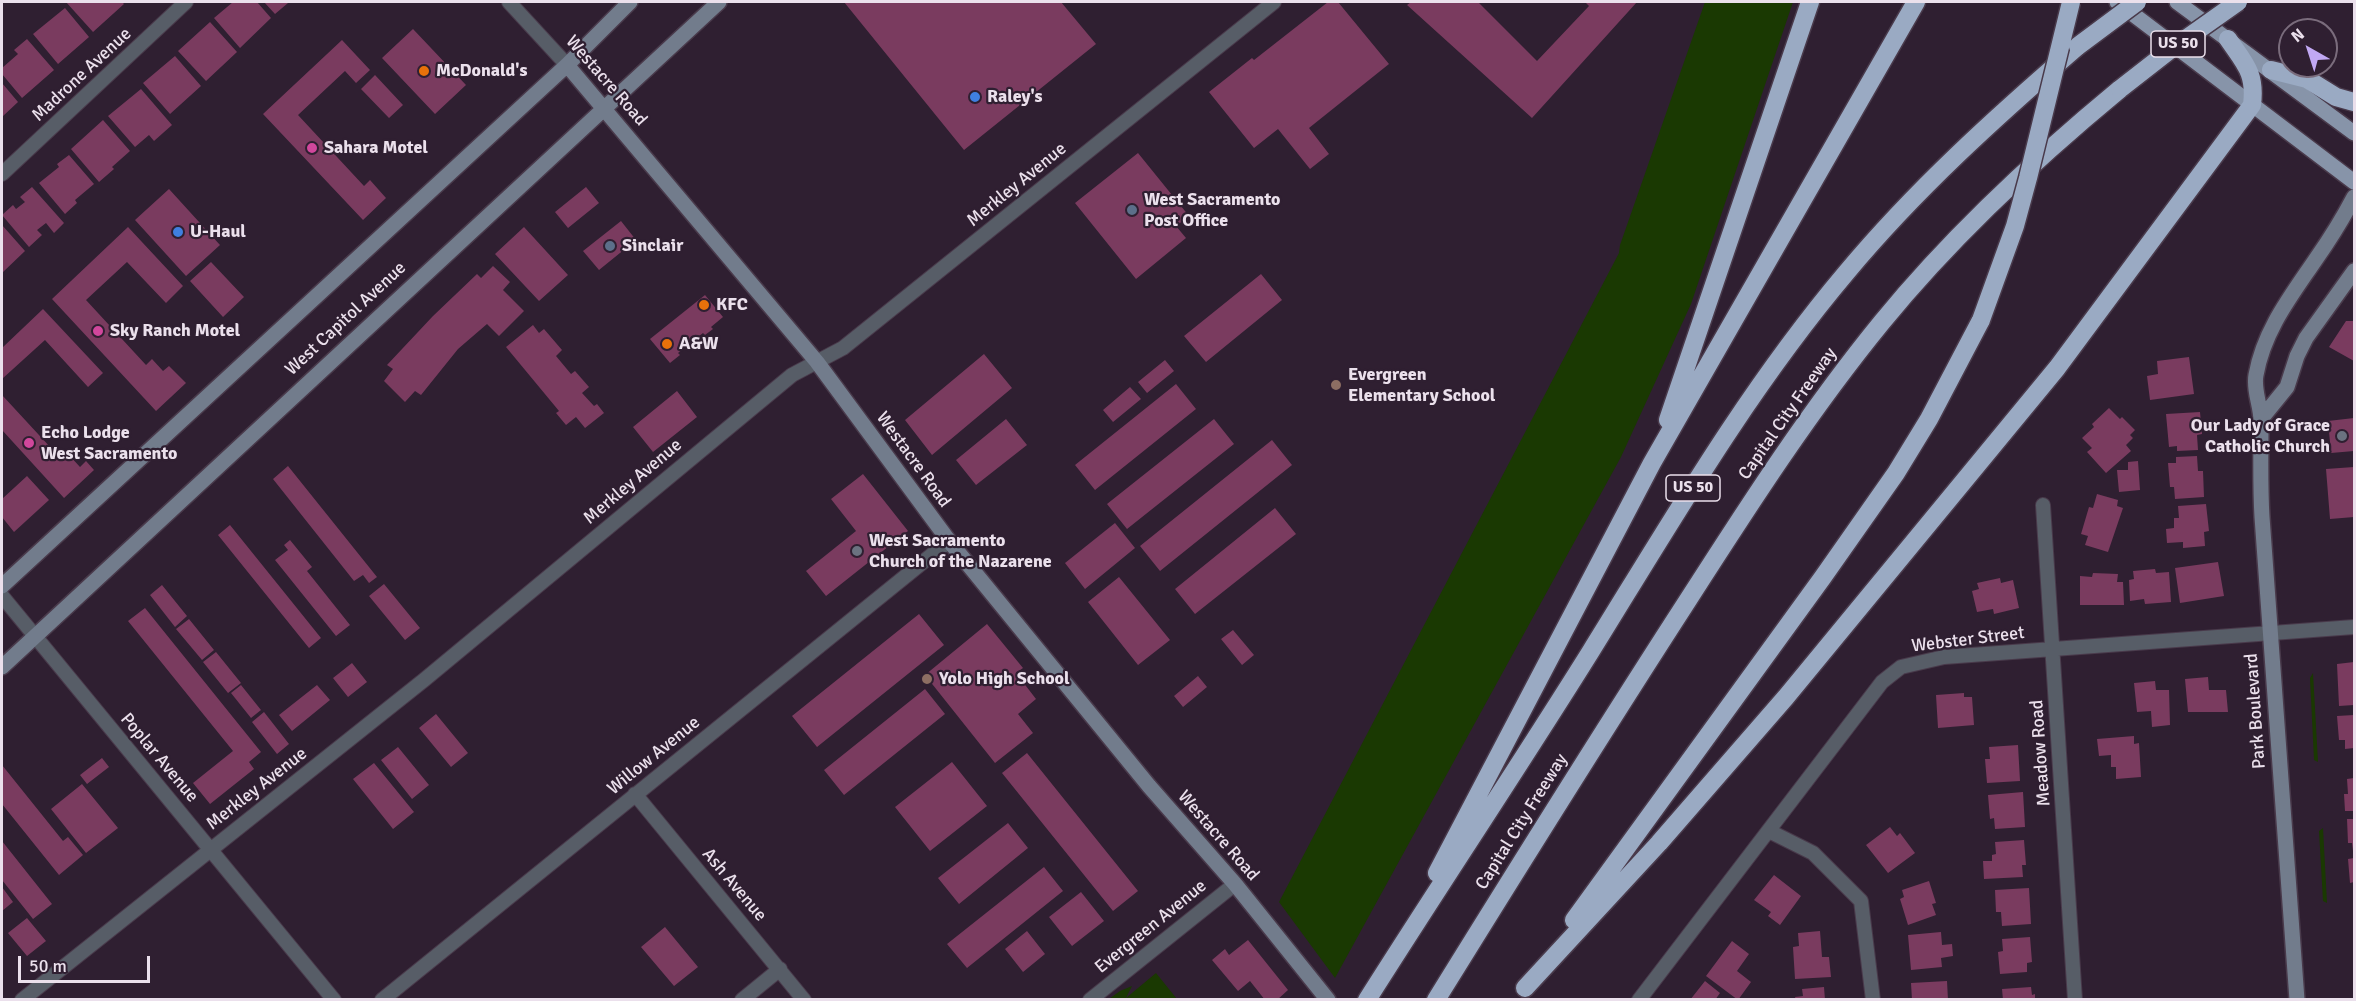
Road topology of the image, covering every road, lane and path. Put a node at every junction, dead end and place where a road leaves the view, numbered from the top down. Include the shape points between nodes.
1 (186, 2) edge
2 (509, 2) edge
3 (630, 2) edge
4 (719, 2) edge
5 (1274, 2) edge
6 (1810, 2) edge
7 (1916, 2) edge
8 (2071, 2) edge
9 (2117, 2) edge
10 (2137, 2) edge
11 (2177, 2) edge
12 (2191, 2) edge
13 (2238, 2) edge
14 (2198, 16) junction
15 (2228, 39) junction
16 (567, 65) junction
17 (2271, 70) junction
18 (2355, 102) edge
19 (2252, 105) junction
20 (605, 107) junction
21 (2355, 133) edge
22 (2, 174) edge
23 (2355, 182) edge
24 (2355, 197) edge
25 (2355, 271) edge
26 (817, 362) junction
27 (2261, 419) junction
28 (1653, 463) junction
29 (2043, 505) dead end
30 (949, 541) junction
31 (2, 586) edge
32 (2, 596) edge
33 (2355, 627) edge
34 (2270, 634) junction
35 (34, 635) junction
36 (2052, 648) junction
37 (2, 667) edge
38 (635, 794) junction
39 (1769, 831) junction
40 (211, 849) junction
41 (1235, 884) junction
42 (780, 969) junction
43 (1372, 992) edge
44 (1521, 994) edge
45 (22, 999) edge
46 (334, 999) edge
47 (382, 999) edge
48 (742, 999) edge
49 (804, 999) edge
50 (1090, 999) edge
51 (1328, 999) edge
52 (1436, 999) edge
53 (1639, 999) edge
54 (1873, 999) edge
55 (2075, 999) edge
56 (2297, 999) edge

1 - 22 street, Madrone Avenue
2 - 16 street, Westacre Road
3 - 16 street, West Capitol Avenue
4 - 20 street, West Capitol Avenue
5 - 26 street, Merkley Avenue via 843,348
6 - 28 highway
7 - 28 highway
8 - 44 highway, bridge via 2012,236 1981,320 1929,419 1823,577
9 - 19 main road
10 - 43 highway, Capital City Freeway / US 50, bridge via 2078,46 1970,142 1851,267 1793,339 1737,419
11 - 14 main road
12 - 14 main road
13 - 52 highway, Capital City Freeway / US 50, bridge via 2120,89 2037,159 1980,213 1882,321 1823,397 1750,504
14 - 15 main road
15 - 17 main road
15 - 19 highway via 2249,70 2254,86
16 - 20 street, Westacre Road
16 - 31 street, West Capitol Avenue
17 - 18 highway via 2307,79 2336,97
17 - 21 main road
19 - 23 main road
19 - 44 highway via 2057,368 1847,624 1659,843
20 - 26 street, Westacre Road
20 - 35 street, West Capitol Avenue
24 - 27 street, Park Boulevard via 2287,299 2263,345 2255,378
25 - 27 street via 2306,338 2288,387
26 - 30 street, Westacre Road
26 - 40 street, Merkley Avenue via 774,389 424,680
27 - 34 street, Park Boulevard via 2259,468
28 - 43 highway
29 - 36 street, Meadow Road
30 - 38 street, Willow Avenue
30 - 41 street, Westacre Road via 1149,786
32 - 35 street, Poplar Avenue
33 - 34 street, Webster Street
34 - 36 street, Webster Street
34 - 56 street, Park Boulevard
35 - 37 street, West Capitol Avenue
35 - 40 street, Poplar Avenue
36 - 39 street, Webster Street via 1944,657 1900,667 1882,682
36 - 55 street, Meadow Road
38 - 42 street, Ash Avenue
38 - 47 street, Willow Avenue
39 - 53 street, Webster Street
39 - 54 street via 1813,854 1861,901
40 - 45 street, Merkley Avenue
40 - 46 street, Poplar Avenue
41 - 50 street, Evergreen Avenue
41 - 51 street, Westacre Road
42 - 48 street
42 - 49 street, Ash Avenue

